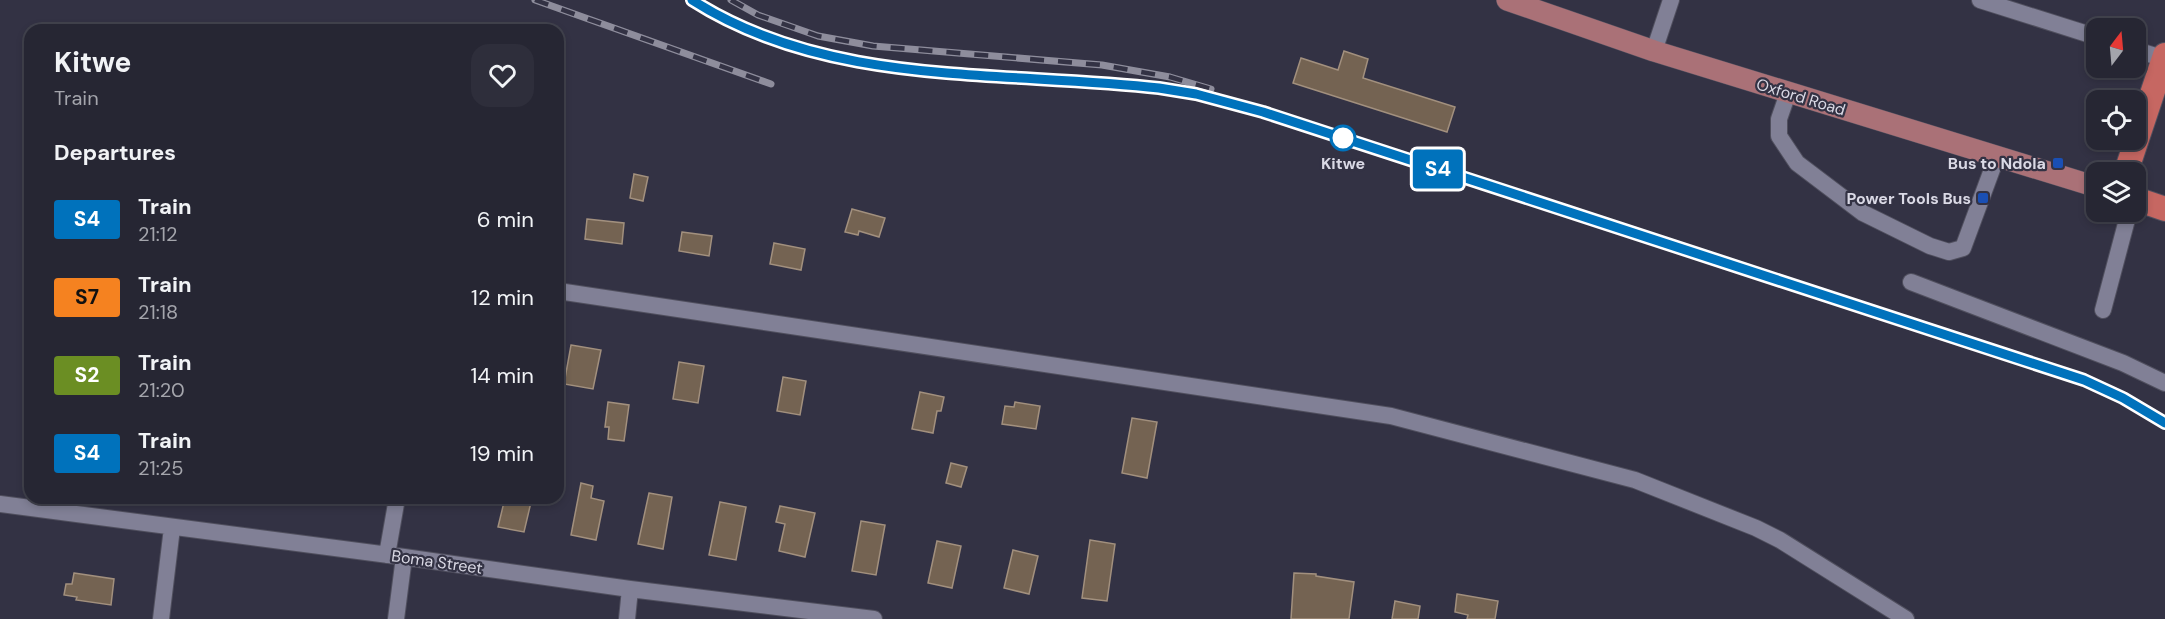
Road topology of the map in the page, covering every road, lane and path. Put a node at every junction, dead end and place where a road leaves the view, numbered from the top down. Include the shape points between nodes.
1 (1507, 0) edge
2 (1671, 0) edge
3 (1980, 0) edge
4 (2086, 34) edge
5 (1654, 51) junction
6 (2146, 52) edge
7 (2165, 57) edge
8 (1788, 93) junction
9 (1997, 156) junction
10 (2129, 162) edge
11 (2086, 184) edge
12 (2146, 202) edge
13 (2165, 209) edge
14 (2125, 222) edge
15 (1911, 282) dead end
16 (564, 292) edge
17 (2103, 310) dead end
18 (2165, 383) edge
19 (0, 504) edge
20 (398, 504) edge
21 (172, 528) junction
22 (395, 556) junction
23 (630, 589) junction
24 (864, 618) edge
25 (160, 619) edge
26 (396, 619) edge
27 (627, 619) edge
28 (1906, 619) edge

1 - 5 main road, Oxford Road
2 - 5 street
3 - 4 street
5 - 8 main road, Oxford Road
6 - 7 street
7 - 10 highway
8 - 9 main road, Oxford Road
8 - 9 street via 1779,119 1779,136 1797,163 1863,213 1949,252 1963,248
9 - 11 main road, Oxford Road
12 - 13 highway
14 - 17 street
15 - 18 street via 2123,363
16 - 28 street via 1391,416 1635,480 1780,540
19 - 21 street, Boma Street
20 - 22 street
21 - 22 street, Boma Street
21 - 25 street
22 - 23 street, Boma Street
22 - 26 street
23 - 24 street, Boma Street
23 - 27 street

